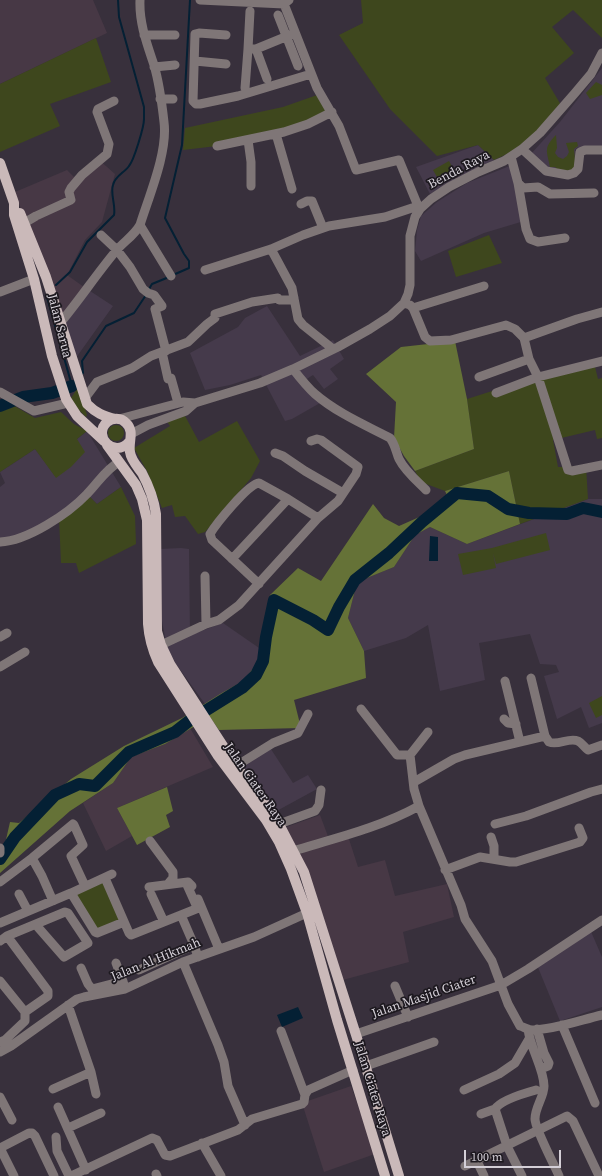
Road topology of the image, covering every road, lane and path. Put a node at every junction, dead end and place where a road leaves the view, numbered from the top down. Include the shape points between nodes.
1 (140, 0) edge
2 (200, 0) edge
3 (286, 2) edge
4 (250, 11) dead end
5 (278, 15) dead end
6 (144, 35) junction
7 (175, 35) dead end
8 (226, 35) dead end
9 (291, 35) junction
10 (252, 49) junction
11 (602, 53) edge
12 (195, 61) junction
13 (226, 64) dead end
14 (175, 65) dead end
15 (298, 66) dead end
16 (154, 67) junction
17 (311, 74) junction
18 (267, 79) dead end
19 (245, 88) dead end
20 (160, 99) junction
21 (173, 99) dead end
22 (114, 101) dead end
23 (332, 112) junction
24 (276, 134) junction
25 (248, 140) junction
26 (217, 146) dead end
27 (522, 149) junction
28 (602, 150) edge
29 (511, 157) junction
30 (0, 164) edge
31 (518, 183) junction
32 (251, 186) dead end
33 (292, 189) dead end
34 (594, 193) dead end
35 (301, 204) dead end
36 (419, 207) junction
37 (22, 225) junction
38 (140, 225) junction
39 (323, 228) junction
40 (101, 236) dead end
41 (565, 238) dead end
42 (272, 249) junction
43 (117, 250) junction
44 (205, 270) dead end
45 (171, 276) dead end
46 (34, 279) junction
47 (484, 286) dead end
48 (0, 292) edge
49 (294, 298) junction
50 (404, 302) junction
51 (413, 308) junction
52 (602, 312) edge
53 (61, 322) junction
54 (524, 338) junction
55 (333, 349) junction
56 (164, 352) junction
57 (529, 359) junction
58 (602, 361) edge
59 (292, 369) junction
60 (479, 377) dead end
61 (538, 378) junction
62 (0, 392) edge
63 (496, 393) dead end
64 (85, 398) junction
65 (67, 402) junction
66 (178, 403) junction
67 (195, 403) junction
68 (117, 419) junction
69 (130, 438) junction
70 (311, 441) dead end
71 (106, 443) junction
72 (130, 453) junction
73 (275, 453) dead end
74 (119, 462) junction
75 (602, 465) edge
76 (426, 490) dead end
77 (343, 493) junction
78 (288, 499) junction
79 (318, 518) junction
80 (0, 542) edge
81 (232, 559) junction
82 (205, 576) dead end
83 (259, 584) junction
84 (206, 624) junction
85 (161, 645) junction
86 (25, 652) dead end
87 (0, 667) edge
88 (531, 678) dead end
89 (505, 681) dead end
90 (192, 706) junction
91 (361, 710) dead end
92 (308, 714) dead end
93 (504, 719) dead end
94 (516, 724) junction
95 (204, 725) junction
96 (428, 732) dead end
97 (545, 736) junction
98 (520, 742) junction
99 (602, 745) edge
100 (417, 746) junction
101 (410, 755) junction
102 (236, 766) junction
103 (416, 780) junction
104 (321, 790) dead end
105 (602, 790) edge
106 (419, 806) junction
107 (279, 824) junction
108 (495, 824) dead end
109 (579, 828) dead end
110 (491, 838) dead end
111 (150, 841) dead end
112 (0, 848) edge
113 (293, 851) junction
114 (0, 853) edge
115 (32, 858) junction
116 (494, 859) junction
117 (445, 870) junction
118 (0, 882) edge
119 (168, 884) junction
120 (187, 885) dead end
121 (85, 886) junction
122 (72, 893) junction
123 (19, 894) dead end
124 (52, 901) junction
125 (28, 911) junction
126 (307, 913) junction
127 (181, 916) junction
128 (602, 920) edge
129 (124, 922) junction
130 (164, 922) junction
131 (0, 923) edge
132 (36, 925) junction
133 (4, 939) edge
134 (194, 945) junction
135 (219, 949) junction
136 (198, 956) junction
137 (183, 962) junction
138 (116, 963) dead end
139 (81, 968) dead end
140 (139, 970) dead end
141 (1, 983) edge
142 (124, 985) junction
143 (501, 985) junction
144 (395, 986) dead end
145 (68, 1005) junction
146 (25, 1012) junction
147 (602, 1015) edge
148 (408, 1016) junction
149 (350, 1017) junction
150 (337, 1020) junction
151 (562, 1025) junction
152 (533, 1029) junction
153 (281, 1032) dead end
154 (356, 1034) junction
155 (2, 1038) edge
156 (529, 1039) junction
157 (434, 1042) dead end
158 (0, 1052) edge
159 (366, 1066) junction
160 (544, 1068) dead end
161 (353, 1070) junction
162 (91, 1072) junction
163 (53, 1089) dead end
164 (464, 1090) dead end
165 (536, 1090) dead end
166 (96, 1094) dead end
167 (305, 1095) junction
168 (0, 1097) edge
169 (595, 1102) dead end
170 (58, 1107) dead end
171 (495, 1109) junction
172 (101, 1113) dead end
173 (481, 1114) dead end
174 (12, 1120) dead end
175 (245, 1125) junction
176 (68, 1128) junction
177 (538, 1130) junction
178 (56, 1137) dead end
179 (390, 1142) junction
180 (202, 1143) junction
181 (377, 1146) junction
182 (507, 1146) junction
183 (0, 1148) edge
184 (477, 1161) junction
185 (465, 1166) dead end
186 (86, 1170) junction
187 (14, 1176) edge
188 (54, 1176) edge
189 (70, 1176) edge
190 (221, 1176) edge
191 (386, 1176) edge
192 (399, 1176) edge
193 (484, 1176) edge
194 (522, 1176) edge
195 (559, 1176) edge
196 (599, 1176) edge

1 - 6 street
2 - 3 street
3 - 9 street
4 - 10 street
5 - 9 street
6 - 7 street
6 - 16 street
8 - 12 street via 195,34
9 - 10 street
9 - 15 street
9 - 17 street
10 - 18 street
10 - 19 street
11 - 27 street, Benda Raya via 591,74 540,133
12 - 13 street
12 - 17 street via 193,101 196,104 238,96
14 - 16 street
16 - 20 street
17 - 23 street
20 - 21 street
20 - 38 street via 165,132 162,152
22 - 37 street via 97,112 109,144 107,154 71,188 71,200
23 - 24 street via 308,124
23 - 36 street via 359,172 399,160
24 - 25 street
24 - 33 street
25 - 26 street
25 - 32 street
27 - 28 street via 546,171 568,175 578,169 580,152
27 - 29 street, Benda Raya
29 - 31 street
29 - 36 street, Benda Raya via 449,187
30 - 37 main road, Jalan Sarua via 14,203 20,212
31 - 34 street via 523,188 538,187 550,194
31 - 41 street via 524,223 530,239 538,242
35 - 39 street via 312,201
36 - 39 street
36 - 50 street, Benda Raya via 410,236 410,285
37 - 46 main road, Jalan Sarua
37 - 53 main road, Jalan Sarua via 46,277
38 - 43 street
38 - 45 street
39 - 42 street
40 - 43 street
42 - 44 street
42 - 49 street
43 - 53 street
43 - 56 street via 146,291 154,295 162,306 155,310
46 - 48 street
46 - 65 main road, Jalan Sarua
47 - 51 street
49 - 55 street via 298,319
49 - 56 street via 252,302 215,314 215,318 188,342
50 - 51 street
50 - 55 street, Benda Raya via 390,316
51 - 54 street via 425,337 430,341 450,340 506,326 515,329
52 - 54 street
53 - 64 main road, Jalan Sarua
54 - 57 street
55 - 59 street, Benda Raya
56 - 64 street via 97,382
56 - 66 street via 168,379 171,378
57 - 60 street
57 - 61 street
58 - 61 street
59 - 67 street, Benda Raya via 260,383
59 - 76 street via 320,398 390,438 403,466
61 - 63 street
61 - 75 street via 568,470 570,472
62 - 65 street via 34,411
64 - 68 main road, Jalan Sarua via 94,411
65 - 71 main road, Jalan Sarua via 77,416
66 - 67 street, Benda Raya
66 - 68 street, Benda Raya
67 - 69 street, Benda Raya via 186,411 148,425
68 - 69 main road via 129,426
68 - 71 main road via 108,422 103,428
69 - 71 main road via 120,448
69 - 72 main road, Jalan Ciater Raya
70 - 77 street via 321,440 358,467
71 - 74 main road, Jalan Ciater Raya
72 - 74 main road
72 - 85 main road, Jalan Ciater Raya via 151,492 155,508 157,624
73 - 77 street
74 - 80 street via 105,472 75,506 23,537 10,542
74 - 90 main road, Jalan Ciater Raya via 136,485 147,520 148,624 152,648 158,662
77 - 79 street via 338,501
78 - 79 street
78 - 81 street
78 - 81 street via 259,483 246,490 210,534 212,540
79 - 83 street
81 - 83 street
82 - 84 street
83 - 84 street via 230,613
84 - 85 street
85 - 90 main road, Jalan Ciater Raya
86 - 87 street
88 - 97 street
89 - 94 street
90 - 95 main road, Jalan Ciater Raya
91 - 101 street via 397,755
92 - 102 street via 298,733 273,743
93 - 94 street via 508,723
94 - 98 street
95 - 102 main road, Jalan Ciater Raya
95 - 126 main road, Jalan Ciater Raya via 225,767 266,820 279,842
96 - 100 street
97 - 98 street
97 - 99 street via 553,744 578,741 588,750
98 - 103 street via 454,759
100 - 101 street
100 - 103 street
101 - 103 street
102 - 107 main road, Jalan Ciater Raya
103 - 106 street
104 - 107 street via 319,805 315,810
105 - 108 street
106 - 113 street via 374,826
106 - 117 street
107 - 113 main road, Jalan Ciater Raya
109 - 116 street via 583,838 580,842 516,862
110 - 116 street
111 - 119 street via 173,872 173,878
112 - 114 street
113 - 149 main road, Jalan Ciater Raya via 304,872
115 - 118 street
115 - 121 street via 74,824 83,845 72,856
115 - 124 street
116 - 117 street via 480,857
117 - 143 street via 465,919 492,961
119 - 130 street via 150,891
119 - 135 street via 188,882 191,885
120 - 127 street via 197,908
121 - 122 street
121 - 129 street via 108,876
122 - 124 street
122 - 129 street via 95,932
123 - 125 street
124 - 125 street
125 - 131 street
126 - 135 street, Jalan Al Hikmah via 254,937
126 - 150 main road, Jalan Ciater Raya
127 - 130 street
127 - 134 street
128 - 143 street, Jalan Masjid Ciater
129 - 130 street via 131,935
132 - 132 street via 64,957 88,943 67,912
132 - 133 street
133 - 146 street via 49,994
134 - 136 street
134 - 140 street
135 - 136 street, Jalan Al Hikmah
136 - 137 street, Jalan Al Hikmah
137 - 142 street, Jalan Al Hikmah
137 - 175 street via 218,1045 228,1086
138 - 142 street
139 - 142 street via 92,989
141 - 146 street
142 - 145 street, Jalan Al Hikmah via 84,997
143 - 148 street, Jalan Masjid Ciater
143 - 152 street via 520,1026
144 - 148 street
145 - 158 street, Jalan Al Hikmah
145 - 162 street
146 - 155 street via 25,1022
147 - 151 street
148 - 154 street, Jalan Masjid Ciater
149 - 150 main road
149 - 154 main road, Jalan Ciater Raya
150 - 161 main road, Jalan Ciater Raya
151 - 152 street
151 - 169 street
152 - 156 street
152 - 160 street via 549,1063
153 - 167 street
154 - 159 main road, Jalan Ciater Raya
156 - 164 street via 515,1064
156 - 177 street via 544,1086 535,1119
157 - 159 street
159 - 179 main road, Jalan Ciater Raya
161 - 167 street via 308,1090
161 - 181 main road, Jalan Ciater Raya
162 - 163 street
162 - 166 street
165 - 171 street via 496,1106
167 - 175 street via 302,1104 252,1118
168 - 174 street
170 - 176 street
171 - 173 street
171 - 182 street
172 - 176 street
175 - 180 street
176 - 186 street
177 - 182 street
177 - 195 street
177 - 196 street via 564,1116 570,1117
178 - 189 street via 57,1151
179 - 181 main road
179 - 192 main road, Jalan Ciater Raya
180 - 186 street via 168,1156 157,1140 152,1138
180 - 190 street
181 - 191 main road, Jalan Ciater Raya
182 - 184 street
182 - 194 street
183 - 187 street
183 - 188 street via 31,1132
184 - 185 street
184 - 193 street
186 - 189 street

